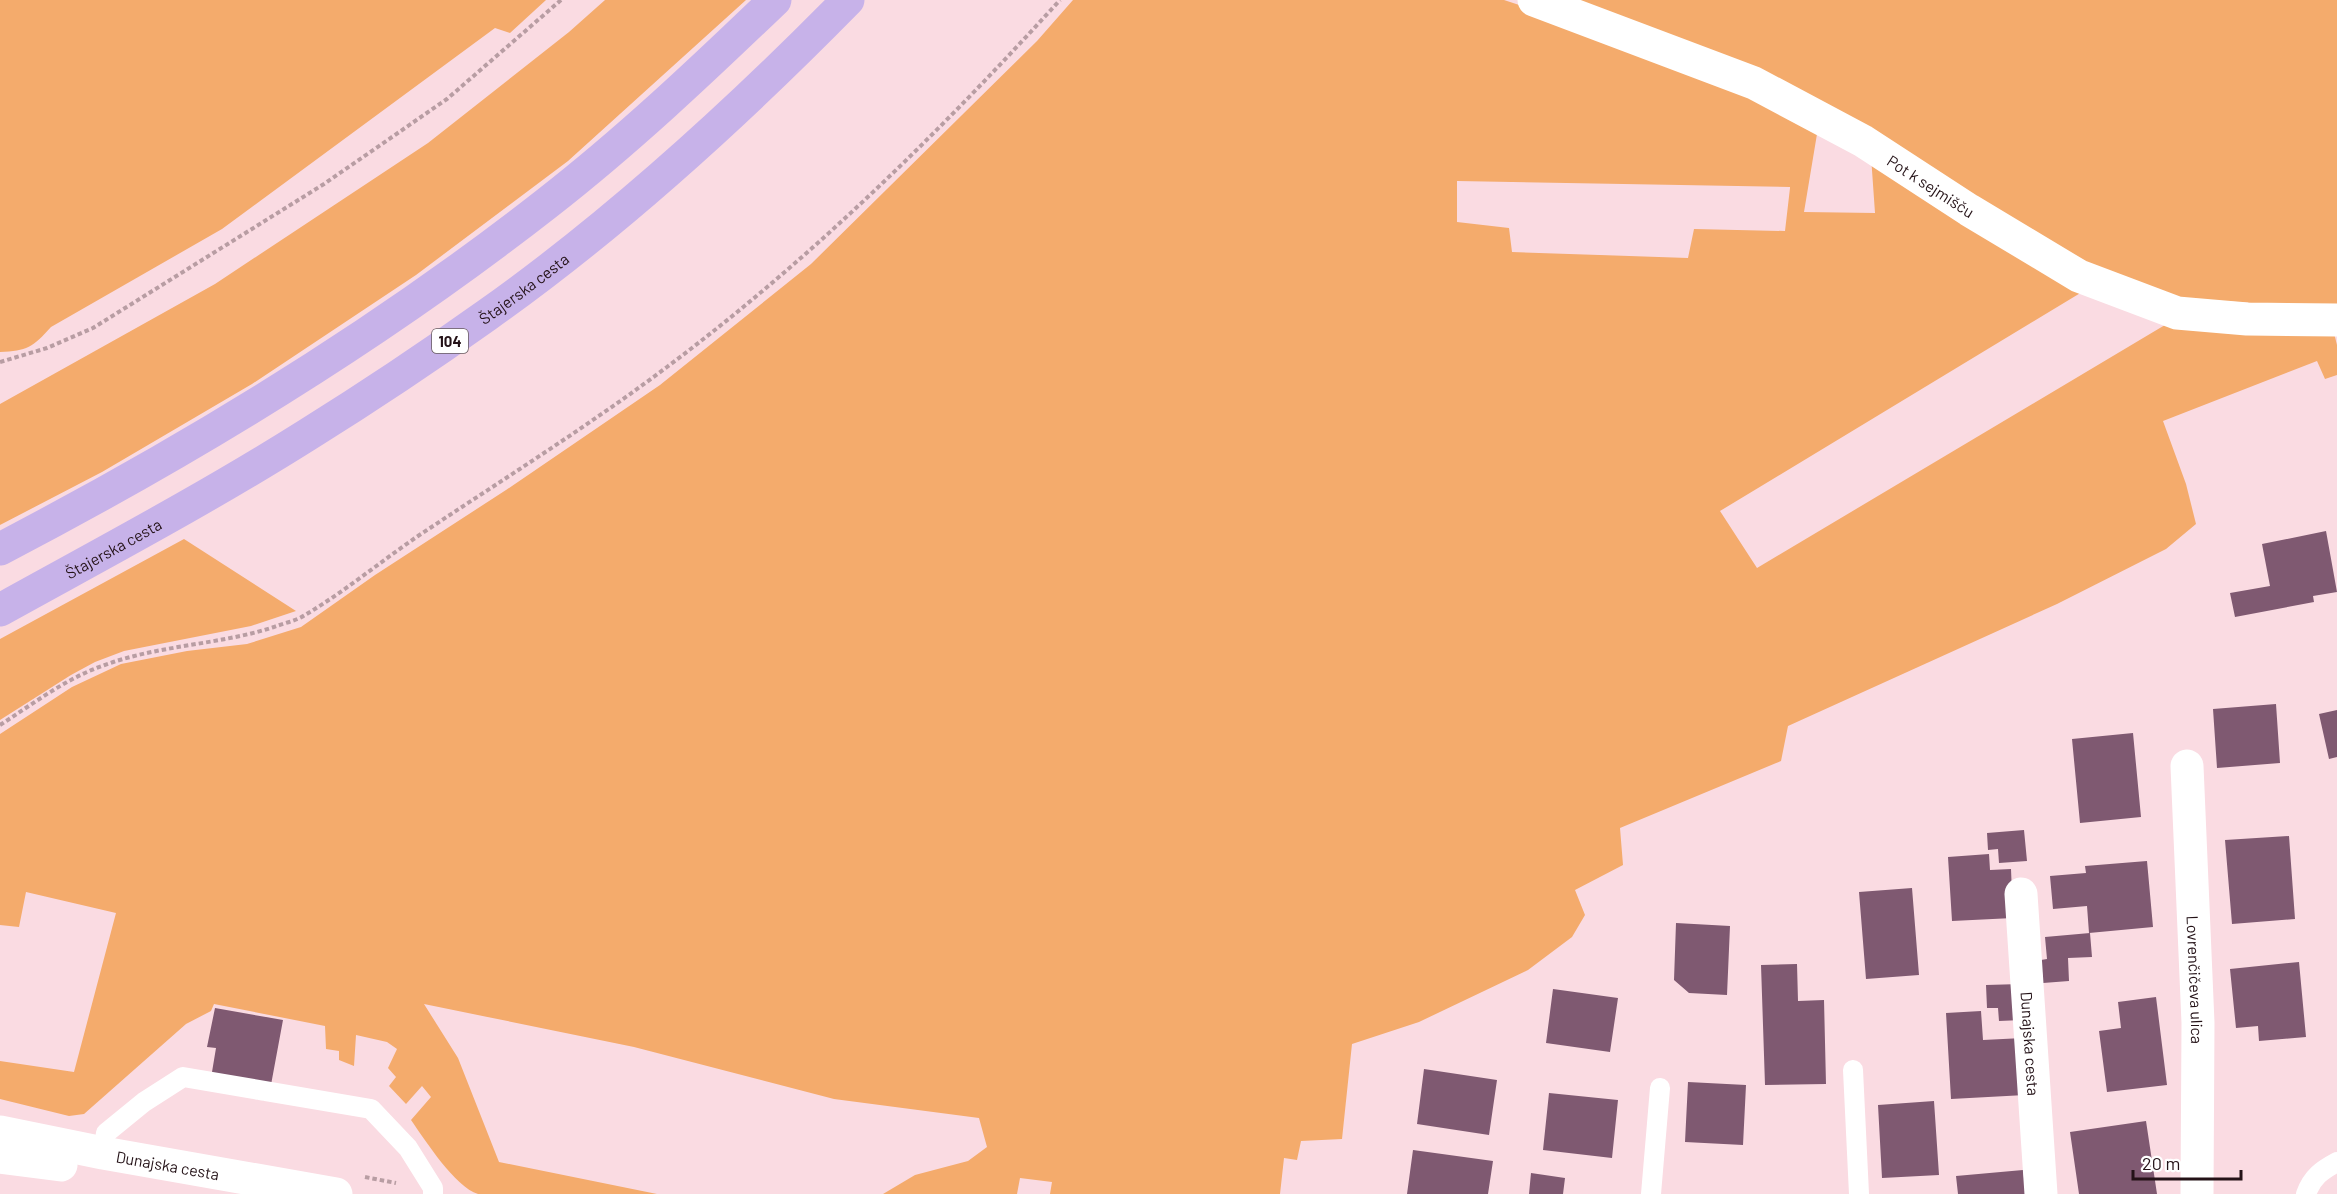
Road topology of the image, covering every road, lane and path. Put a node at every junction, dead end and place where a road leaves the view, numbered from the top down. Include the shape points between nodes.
1 (561, 0) edge
2 (775, 0) edge
3 (848, 0) edge
4 (1060, 0) edge
5 (1534, 0) edge
6 (2337, 320) edge
7 (0, 362) edge
8 (0, 549) edge
9 (0, 610) edge
10 (0, 725) edge
11 (2187, 766) dead end
12 (2021, 894) dead end
13 (1853, 1070) dead end
14 (1660, 1088) dead end
15 (0, 1132) edge
16 (103, 1153) junction
17 (0, 1157) edge
18 (2337, 1162) edge
19 (224, 1194) edge
20 (336, 1194) edge
21 (433, 1194) edge
22 (1651, 1194) edge
23 (1859, 1194) edge
24 (2041, 1194) edge
25 (2198, 1194) edge
26 (2306, 1194) edge

1 - 7 path via 447,99 314,191 93,328
2 - 8 main road via 626,138 463,268 378,328 199,440
3 - 9 main road, Štajerska cesta / 104 via 653,184 489,314 308,435
4 - 10 path via 928,139 843,221 670,365 588,425 302,617 250,635 102,665 62,685
5 - 6 street, Pot k sejmišču via 1754,83 1863,141 2079,276 2177,313
11 - 25 street, Lovrenčičeva ulica via 2198,1023
12 - 24 street, Dunajska cesta
13 - 23 lane
14 - 22 lane
15 - 16 street, Dunajska cesta
16 - 20 street, Dunajska cesta
16 - 21 lane via 106,1133 183,1077 371,1108 408,1148
17 - 19 street, Dunajska cesta
18 - 26 lane via 2312,1179

